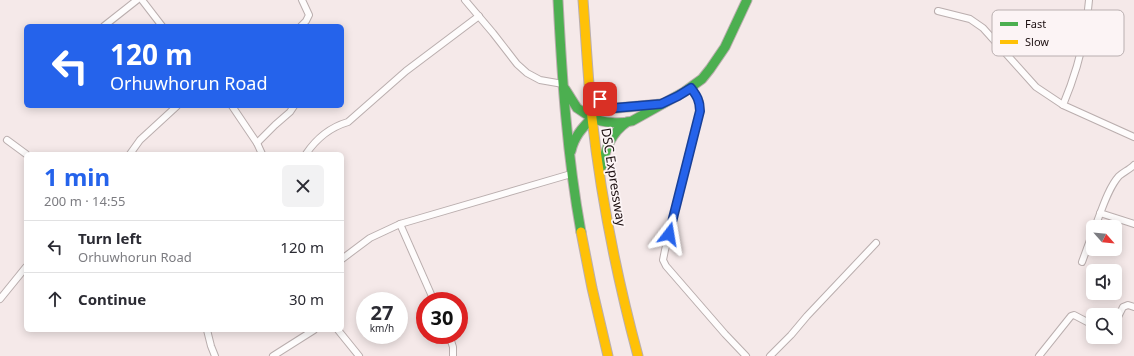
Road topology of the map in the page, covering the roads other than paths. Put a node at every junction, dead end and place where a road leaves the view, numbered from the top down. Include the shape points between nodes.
1 (137, 0) edge
2 (142, 0) edge
3 (302, 0) edge
4 (465, 0) edge
5 (558, 0) edge
6 (583, 0) edge
7 (747, 0) edge
8 (1089, 0) edge
9 (1088, 10) edge
10 (938, 12) dead end
11 (478, 16) junction
12 (107, 24) edge
13 (160, 24) edge
14 (303, 24) edge
15 (992, 38) edge
16 (1008, 56) edge
17 (1080, 56) edge
18 (563, 84) junction
19 (588, 84) junction
20 (691, 88) junction
21 (661, 104) junction
22 (1063, 105) junction
23 (175, 108) edge
24 (233, 108) edge
25 (293, 108) edge
26 (614, 108) junction
27 (592, 118) junction
28 (627, 122) junction
29 (1134, 137) edge
30 (7, 140) dead end
31 (257, 142) junction
32 (131, 152) edge
33 (261, 152) edge
34 (308, 152) edge
35 (24, 153) edge
36 (569, 159) junction
37 (1134, 165) edge
38 (600, 172) junction
39 (571, 174) junction
40 (1100, 213) junction
41 (1098, 220) edge
42 (400, 224) junction
43 (1134, 224) edge
44 (876, 243) dead end
45 (1086, 251) edge
46 (344, 258) edge
47 (1082, 262) dead end
48 (24, 269) edge
49 (430, 292) edge
50 (0, 298) edge
51 (1134, 307) edge
52 (1122, 309) edge
53 (1086, 321) edge
54 (207, 332) edge
55 (311, 332) edge
56 (340, 332) edge
57 (452, 344) edge
58 (215, 356) edge
59 (273, 356) edge
60 (359, 356) edge
61 (453, 356) edge
62 (608, 356) edge
63 (638, 356) edge
64 (746, 356) edge
65 (770, 356) edge
66 (1039, 356) edge

1 - 12 street
2 - 13 street
3 - 14 street via 309,15
4 - 11 street
5 - 18 main road
6 - 19 main road, DSC Expressway
7 - 20 main road via 718,57 708,72
8 - 9 street
10 - 15 street via 970,19
11 - 18 street via 527,73 540,80
11 - 34 street via 406,71 348,122 340,124 322,136
16 - 22 street via 1036,87
17 - 22 street
18 - 27 main road via 577,108
18 - 36 main road
19 - 26 main road via 600,99
19 - 27 main road, DSC Expressway
20 - 21 main road
20 - 64 street via 700,102 700,111 664,260 666,266
21 - 26 main road
21 - 28 main road
22 - 29 street
23 - 32 street via 140,140
24 - 31 street
25 - 31 street
26 - 27 main road via 599,112
27 - 28 main road via 599,122
27 - 36 main road via 577,132
27 - 38 main road, DSC Expressway
28 - 38 main road via 611,138
30 - 35 street
31 - 33 street
36 - 39 main road
37 - 40 street via 1116,181
38 - 63 main road, DSC Expressway via 607,219
39 - 42 street
39 - 62 main road via 586,258
40 - 41 street
40 - 43 street
42 - 46 street via 370,238
42 - 49 street
44 - 65 street
45 - 47 street
48 - 50 street
51 - 52 street via 1128,305
53 - 66 street via 1071,316
54 - 58 street
55 - 59 street
56 - 60 street
57 - 61 street

